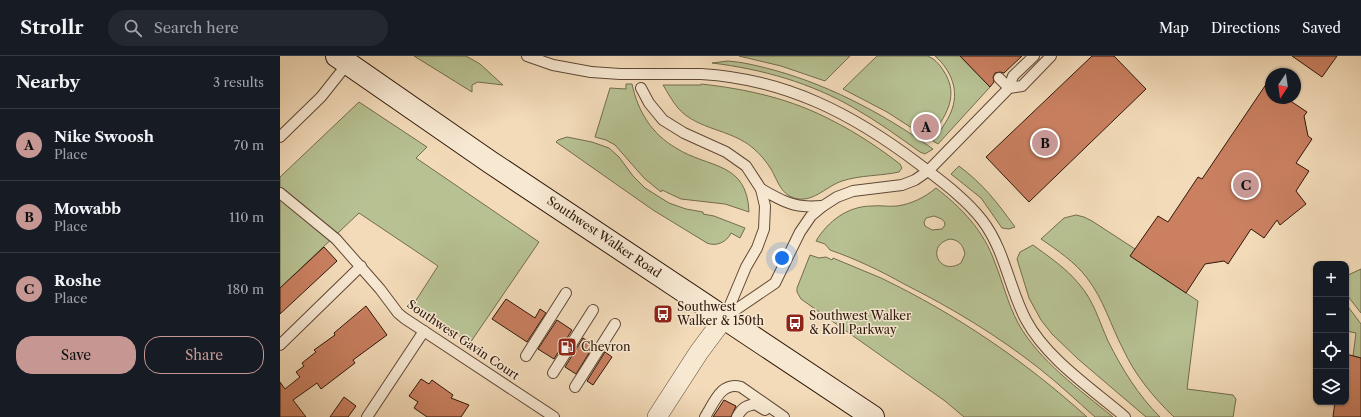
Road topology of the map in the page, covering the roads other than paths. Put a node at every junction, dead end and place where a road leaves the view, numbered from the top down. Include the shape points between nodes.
1 (527, 56) edge
2 (1034, 56) edge
3 (1051, 56) edge
4 (343, 60) edge
5 (999, 78) dead end
6 (641, 88) dead end
7 (1009, 88) junction
8 (280, 137) edge
9 (928, 171) junction
10 (761, 189) junction
11 (280, 193) edge
12 (823, 206) junction
13 (361, 266) junction
14 (566, 293) dead end
15 (593, 310) dead end
16 (725, 318) junction
17 (615, 324) dead end
18 (424, 331) junction
19 (280, 345) edge
20 (526, 356) dead end
21 (552, 373) dead end
22 (575, 387) dead end
23 (367, 417) edge
24 (554, 417) edge
25 (656, 417) edge
26 (704, 417) edge
27 (737, 417) edge
28 (775, 417) edge
29 (784, 417) edge
30 (873, 417) edge
31 (1125, 417) edge

1 - 9 lane, bridge via 553,65 591,72 701,74 756,82 825,105 869,128
2 - 7 lane via 1013,76
3 - 7 lane via 1022,86
4 - 8 lane via 321,97
4 - 16 main road, Southwest Walker Road via 490,162
5 - 7 lane
6 - 10 lane via 663,120 684,133 726,152 746,166
7 - 9 lane
9 - 12 lane via 902,185 853,191
9 - 31 lane via 969,205 983,221 1002,256 1026,320 1037,337 1051,354
10 - 12 lane via 796,205
10 - 16 lane via 766,206 764,229
11 - 13 lane, Southwest Gavin Court via 336,239
12 - 16 lane via 811,216 800,232 775,283
13 - 18 lane, Southwest Gavin Court via 398,314
13 - 19 lane
14 - 20 lane
15 - 21 lane
16 - 25 street
16 - 30 main road, Southwest Walker Road
17 - 22 lane
18 - 23 lane
18 - 24 lane, Southwest Gavin Court
26 - 29 lane via 722,391 734,385 741,387
27 - 28 lane via 746,406 755,404

